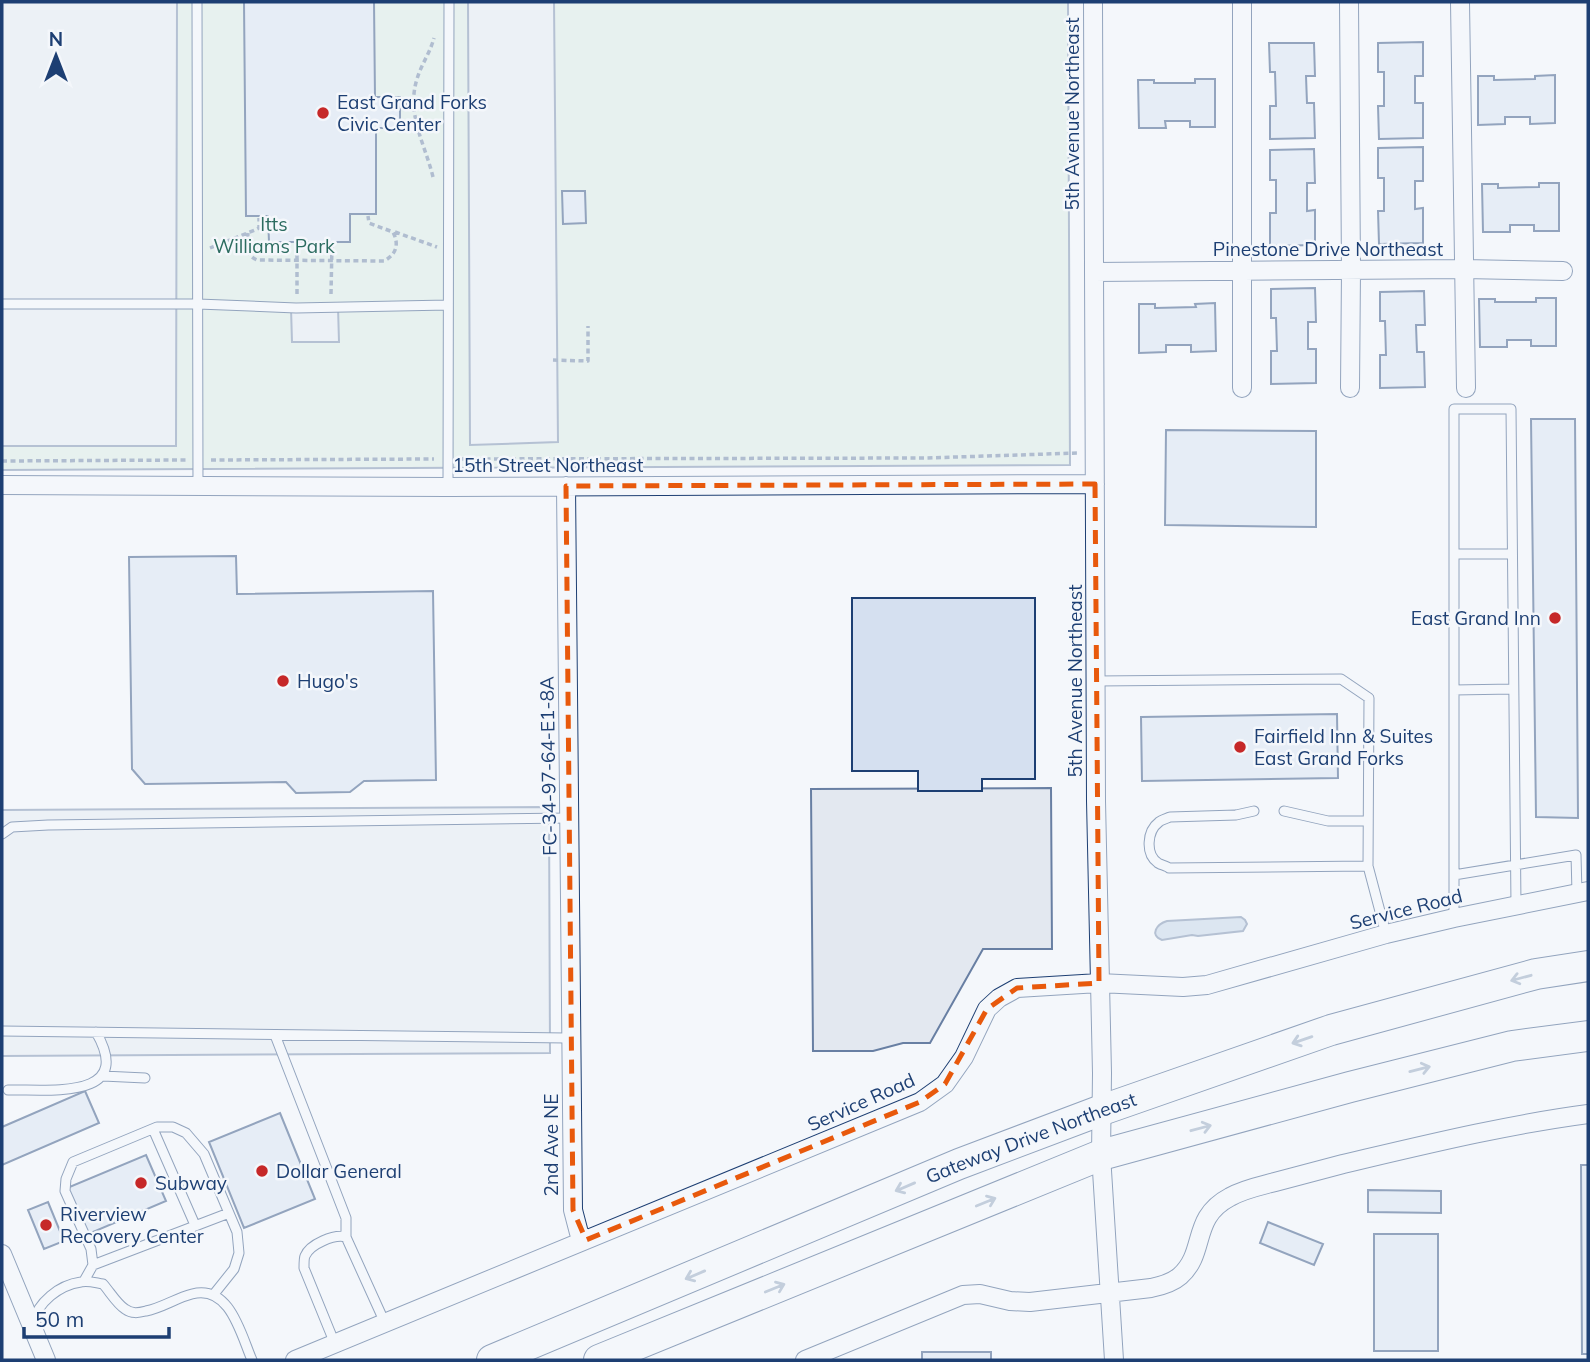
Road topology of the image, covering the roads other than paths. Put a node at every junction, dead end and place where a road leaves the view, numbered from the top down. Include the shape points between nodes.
1 (197, 2) edge
2 (449, 2) edge
3 (1093, 2) edge
4 (1242, 2) edge
5 (1349, 2) edge
6 (1460, 2) edge
7 (1242, 270) junction
8 (1352, 270) junction
9 (1464, 270) junction
10 (1563, 271) dead end
11 (1094, 272) junction
12 (2, 304) edge
13 (198, 304) junction
14 (448, 305) junction
15 (1242, 388) dead end
16 (1350, 388) dead end
17 (1466, 388) dead end
18 (1095, 484) junction
19 (2, 485) edge
20 (198, 486) junction
21 (566, 486) junction
22 (448, 487) junction
23 (1454, 554) junction
24 (1512, 554) junction
25 (1096, 681) junction
26 (1513, 689) junction
27 (1454, 690) junction
28 (1254, 811) dead end
29 (1284, 811) dead end
30 (570, 818) junction
31 (1368, 821) junction
32 (2, 834) edge
33 (1515, 864) junction
34 (1368, 866) junction
35 (1454, 875) junction
36 (1583, 892) edge
37 (1516, 905) junction
38 (1454, 918) junction
39 (1386, 934) junction
40 (1588, 966) edge
41 (1099, 983) junction
42 (2, 1031) edge
43 (96, 1032) junction
44 (275, 1035) junction
45 (1588, 1036) edge
46 (572, 1046) junction
47 (103, 1076) junction
48 (145, 1078) dead end
49 (8, 1090) dead end
50 (1102, 1110) junction
51 (1588, 1114) edge
52 (153, 1129) junction
53 (1101, 1155) junction
54 (229, 1213) junction
55 (195, 1226) junction
56 (346, 1237) junction
57 (586, 1240) junction
58 (2, 1254) edge
59 (93, 1265) junction
60 (84, 1281) junction
61 (1110, 1292) junction
62 (214, 1294) junction
63 (385, 1323) junction
64 (32, 1325) junction
65 (334, 1344) junction
66 (46, 1360) edge
67 (252, 1360) edge
68 (295, 1360) edge
69 (492, 1360) edge
70 (599, 1360) edge
71 (805, 1360) edge
72 (1114, 1360) edge

1 - 13 lane
2 - 14 lane
3 - 11 street, 5th Avenue Northeast
4 - 7 street
5 - 8 street
6 - 9 street
7 - 8 street, Pinestone Drive Northeast
7 - 11 street, Pinestone Drive Northeast
7 - 15 street
8 - 9 street, Pinestone Drive Northeast
8 - 16 street
9 - 10 street, Pinestone Drive Northeast
9 - 17 street
11 - 18 street, 5th Avenue Northeast
12 - 13 lane
13 - 14 lane via 296,308
13 - 20 lane
14 - 22 lane
18 - 21 street, 15th Street Northeast
18 - 25 street, 5th Avenue Northeast
19 - 20 street, 15th Street Northeast
20 - 22 street, 15th Street Northeast
21 - 22 street, 15th Street Northeast
21 - 30 street, FC-34-97-64-E1-8A
23 - 24 lane
23 - 24 lane via 1454,409 1511,409
23 - 27 lane
24 - 26 lane
25 - 31 lane via 1341,679 1369,698
25 - 41 street, 5th Avenue Northeast
26 - 27 lane
26 - 33 lane
27 - 35 lane
28 - 34 lane via 1160,821 1149,840 1150,854 1169,868
29 - 31 lane via 1328,821
30 - 32 lane via 48,825 12,827
30 - 46 street, FC-34-97-64-E1-8A
31 - 34 lane
33 - 35 lane
33 - 36 lane via 1576,855
33 - 37 lane
34 - 39 lane
35 - 38 lane
36 - 37 street, Service Road
37 - 38 street, Service Road
38 - 39 street, Service Road
39 - 41 street, Service Road via 1207,985
40 -> 50 highway, Gateway Drive Northeast via 1536,974 1331,1030
41 - 50 street, 5th Avenue Northeast
41 - 57 street, Service Road via 1017,988 987,1009 945,1084 920,1102
42 - 43 lane
43 - 44 lane
43 - 47 lane via 105,1055
44 - 46 lane via 566,1038
44 - 56 lane via 346,1218
53 -> 45 highway via 1512,1046
46 - 57 street, 2nd Ave NE via 573,1210 579,1233
47 - 48 lane
47 - 49 lane via 78,1088
50 - 53 street, 5th Avenue Northeast
50 -> 69 highway, Gateway Drive Northeast via 959,1164
51 - 61 street via 1462,1136 1230,1196 1210,1212 1191,1262 1181,1275 1151,1288
52 - 54 lane via 173,1127 196,1144
52 - 55 lane
52 - 59 lane via 73,1162 69,1168 65,1191 91,1249
53 - 61 street, 5th Avenue Northeast
70 -> 53 highway
54 - 55 lane
54 - 62 lane via 239,1253 234,1269
55 - 59 lane
56 - 63 lane
56 - 65 lane via 338,1235 313,1246 304,1257 304,1268
57 - 63 street, Service Road
58 - 64 street
59 - 60 lane
60 - 62 lane via 103,1284 123,1308 135,1313 194,1293
60 - 64 lane via 45,1301
61 - 71 street via 1030,1302 963,1295
61 - 72 street, 5th Avenue Northeast
62 - 67 lane via 234,1315
63 - 65 street, Service Road
64 - 66 street
65 - 68 street, Service Road

